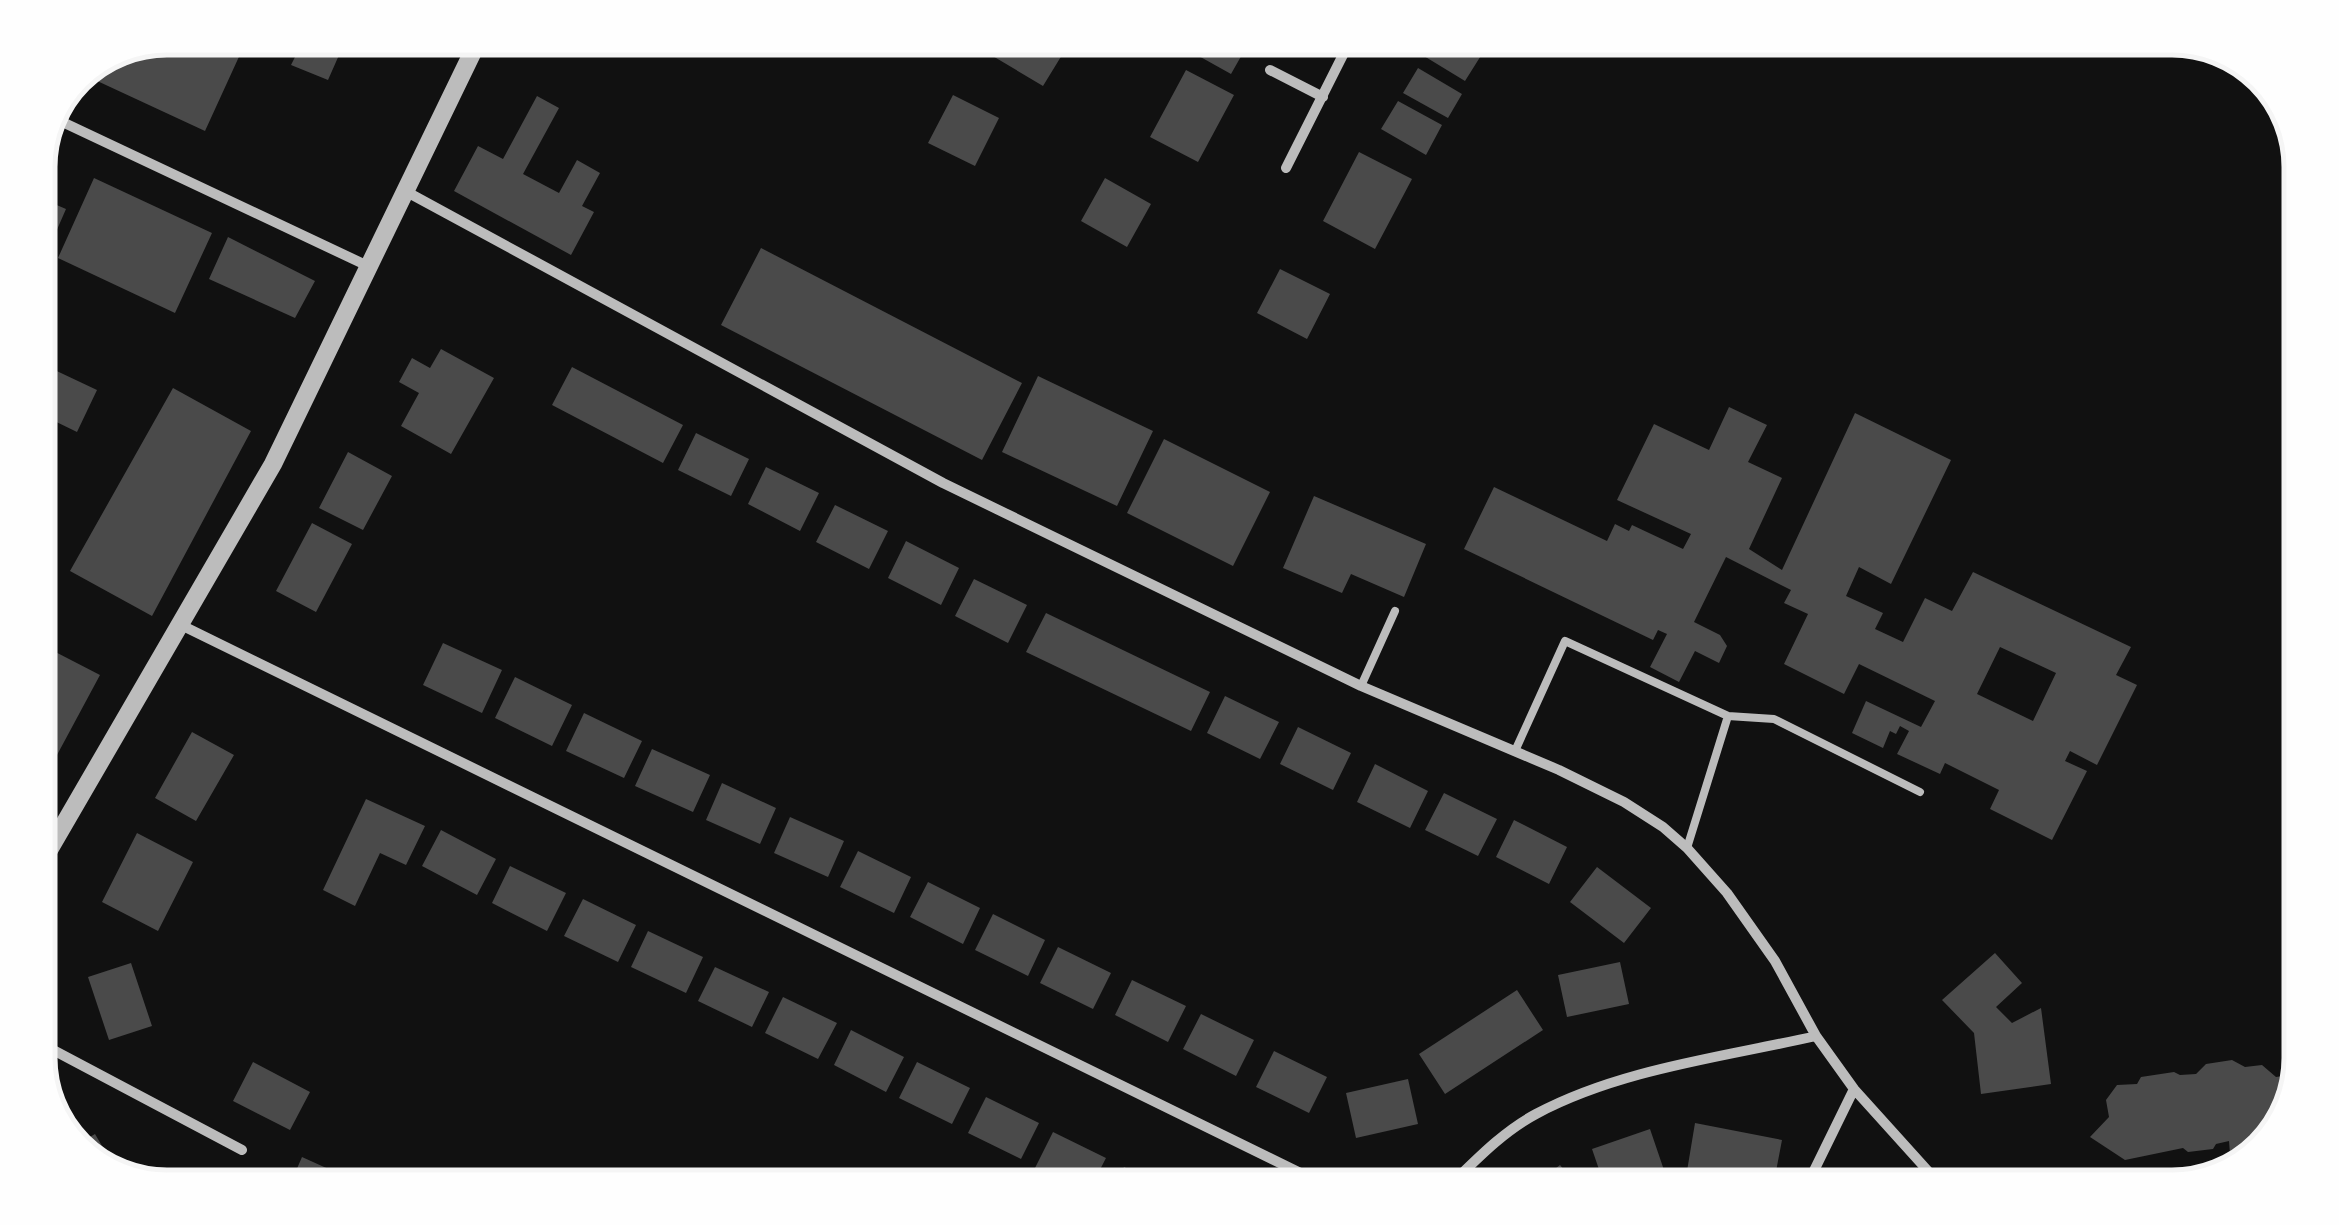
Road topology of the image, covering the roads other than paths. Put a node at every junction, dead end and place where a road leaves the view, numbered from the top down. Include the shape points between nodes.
1 (472, 55) edge
2 (1344, 55) edge
3 (1270, 70) dead end
4 (1323, 98) junction
5 (64, 123) edge
6 (1286, 168) dead end
7 (407, 192) junction
8 (371, 267) junction
9 (1396, 611) dead end
10 (181, 625) junction
11 (1362, 686) junction
12 (1728, 716) junction
13 (1514, 751) junction
14 (1920, 792) dead end
15 (55, 840) edge
16 (1688, 848) junction
17 (1816, 1036) junction
18 (55, 1051) edge
19 (1854, 1090) junction
20 (242, 1150) dead end
21 (1292, 1170) edge
22 (1466, 1170) edge
23 (1815, 1170) edge
24 (1927, 1170) edge

1 - 7 street
2 - 4 street
3 - 4 street
4 - 6 street
5 - 8 street
7 - 8 street
7 - 11 street via 943,483
8 - 10 street
9 - 11 lane
10 - 15 street
10 - 21 street
11 - 13 street
12 - 13 lane via 1565,641
12 - 14 lane via 1774,719
12 - 16 lane
13 - 16 street via 1624,802
16 - 17 street via 1776,961
17 - 19 street
17 - 22 street via 1580,1092 1532,1116
18 - 20 street
19 - 23 street
19 - 24 street

